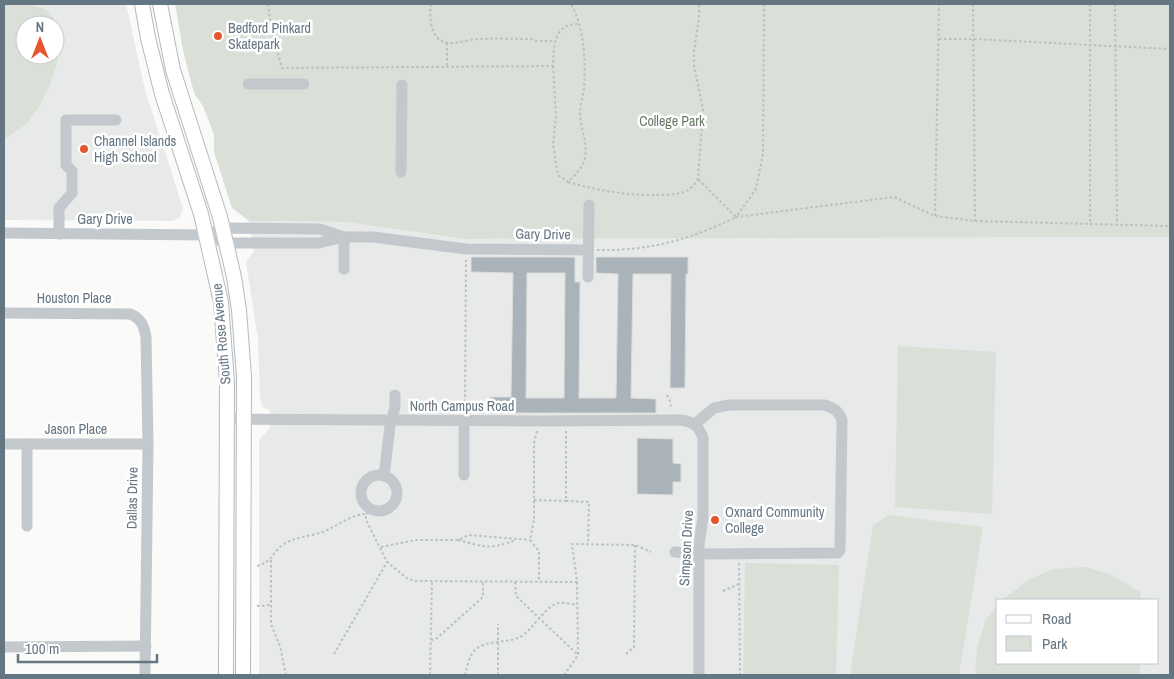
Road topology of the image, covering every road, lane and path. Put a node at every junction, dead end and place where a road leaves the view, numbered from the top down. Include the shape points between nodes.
1 (142, 4) edge
2 (160, 4) edge
3 (268, 4) edge
4 (430, 4) edge
5 (571, 4) edge
6 (699, 4) edge
7 (764, 4) edge
8 (939, 4) edge
9 (973, 4) edge
10 (1090, 4) edge
11 (1115, 4) edge
12 (580, 24) junction
13 (939, 39) junction
14 (973, 39) junction
15 (554, 41) junction
16 (447, 43) junction
17 (1091, 46) junction
18 (1115, 47) junction
19 (1170, 50) edge
20 (553, 66) junction
21 (447, 67) junction
22 (248, 84) dead end
23 (304, 84) dead end
24 (402, 85) dead end
25 (116, 120) dead end
26 (402, 172) dead end
27 (698, 180) junction
28 (568, 182) junction
29 (590, 205) dead end
30 (935, 216) junction
31 (736, 217) junction
32 (975, 221) junction
33 (1090, 225) junction
34 (1118, 225) junction
35 (1170, 226) edge
36 (223, 228) junction
37 (4, 233) edge
38 (58, 234) junction
39 (206, 235) junction
40 (344, 237) junction
41 (226, 243) junction
42 (466, 248) junction
43 (588, 250) junction
44 (344, 268) dead end
45 (588, 277) dead end
46 (4, 313) edge
47 (140, 321) joint
48 (395, 395) dead end
49 (667, 395) dead end
50 (465, 407) dead end
51 (671, 412) dead end
52 (227, 419) junction
53 (244, 419) junction
54 (392, 420) junction
55 (464, 420) junction
56 (695, 424) junction
57 (538, 428) dead end
58 (566, 429) dead end
59 (4, 444) edge
60 (27, 444) junction
61 (148, 444) junction
62 (464, 475) dead end
63 (384, 476) junction
64 (534, 500) junction
65 (566, 501) junction
66 (369, 511) junction
67 (27, 526) dead end
68 (518, 539) junction
69 (458, 540) junction
70 (530, 540) junction
71 (588, 544) junction
72 (635, 545) junction
73 (381, 547) junction
74 (651, 552) dead end
75 (675, 552) dead end
76 (699, 554) junction
77 (739, 554) junction
78 (271, 559) junction
79 (387, 562) junction
80 (257, 566) dead end
81 (432, 582) junction
82 (483, 582) junction
83 (515, 582) junction
84 (539, 582) junction
85 (577, 582) junction
86 (740, 583) junction
87 (723, 591) dead end
88 (577, 605) junction
89 (256, 606) dead end
90 (271, 606) junction
91 (538, 619) junction
92 (498, 624) dead end
93 (431, 640) junction
94 (498, 642) junction
95 (146, 646) junction
96 (4, 647) edge
97 (334, 654) dead end
98 (626, 654) dead end
99 (578, 655) junction
100 (146, 675) edge
101 (226, 675) edge
102 (242, 675) edge
103 (286, 675) edge
104 (430, 675) edge
105 (465, 675) edge
106 (498, 675) edge
107 (564, 675) edge
108 (699, 675) edge
109 (740, 675) edge

1 - 39 main road, South Rose Avenue via 162,94
2 - 36 main road, South Rose Avenue via 173,70
3 - 21 path via 282,68
4 - 16 path via 429,20 433,32
5 - 12 path
6 - 27 path via 694,50 703,109
7 - 31 path via 763,154 756,189
8 - 13 path
9 - 14 path
10 - 17 path
11 - 18 path
12 - 15 path via 571,23
12 - 28 path via 584,86 580,113 586,145 585,159 580,170
13 - 14 path
13 - 30 path
14 - 17 path
14 - 32 path
15 - 16 path via 481,39
15 - 20 path
16 - 21 path
17 - 18 path
17 - 33 path
18 - 19 path
18 - 34 path
20 - 21 path
20 - 28 path via 556,116 553,145 558,174
22 - 23 street
24 - 26 street
25 - 38 street via 66,120 66,165 72,171 72,193 59,208
27 - 28 path via 683,192 664,195 617,194
27 - 31 path
29 - 43 street
30 - 31 path via 894,197
30 - 32 path
31 - 43 path, Gary Drive via 707,231 661,246
32 - 33 path
33 - 34 path
34 - 35 path
36 - 39 street, Gary Drive
36 - 40 street, Gary Drive via 320,229
36 - 41 main road, South Rose Avenue
37 - 38 street, Gary Drive
38 - 39 street, Gary Drive
39 - 41 street, Gary Drive
39 - 52 main road, South Rose Avenue via 221,302
40 - 41 street, Gary Drive via 319,243
40 - 42 street, Gary Drive via 372,237
40 - 44 street
41 - 53 main road, South Rose Avenue via 242,339
42 - 43 street, Gary Drive
42 - 50 path
43 - 45 street
46 - 47 street, Houston Place via 130,314
47 - 61 street, Dallas Drive via 146,337
48 - 54 street
49 - 51 path
52 - 53 street, North Campus Road
52 - 101 main road, South Rose Avenue
53 - 54 street, North Campus Road
53 - 102 main road, South Rose Avenue
54 - 55 street, North Campus Road
54 - 63 street
55 - 56 street, North Campus Road via 681,420
55 - 62 street
56 - 76 street, Simpson Drive via 703,438 703,517
56 - 77 street via 714,408 729,405 825,405 840,413 838,553
57 - 64 path via 534,443
58 - 65 path
59 - 60 street, Jason Place
60 - 61 street, Jason Place
60 - 67 street
61 - 95 street, Dallas Drive
63 - 66 street via 372,477 364,484 364,501
63 - 66 street via 393,482 396,498 384,510
64 - 65 path
64 - 70 path
65 - 71 path via 589,502
66 - 73 path via 366,520
66 - 78 path via 356,514 324,532 295,538 280,547
68 - 69 path via 469,535
68 - 69 path via 498,547
68 - 70 path
69 - 73 path via 416,540
70 - 84 path via 539,550
71 - 72 path
71 - 85 path via 572,544
72 - 74 path
72 - 98 path via 634,647
73 - 79 path
75 - 76 street
76 - 77 street
76 - 108 street, Simpson Drive
77 - 86 path
78 - 80 path
78 - 90 path
79 - 81 path via 408,579
79 - 97 path
81 - 82 path
81 - 93 path
82 - 83 path
82 - 93 path via 483,597
83 - 84 path
83 - 91 path via 516,596
84 - 85 path
85 - 88 path
86 - 87 path
86 - 109 path
88 - 91 path via 558,604
88 - 99 path
89 - 90 path
90 - 103 path via 271,624
91 - 94 path via 522,637
91 - 99 path
92 - 94 path
93 - 104 path
94 - 105 path via 476,650
94 - 106 path
95 - 96 street
95 - 100 street, Dallas Drive
99 - 107 path

